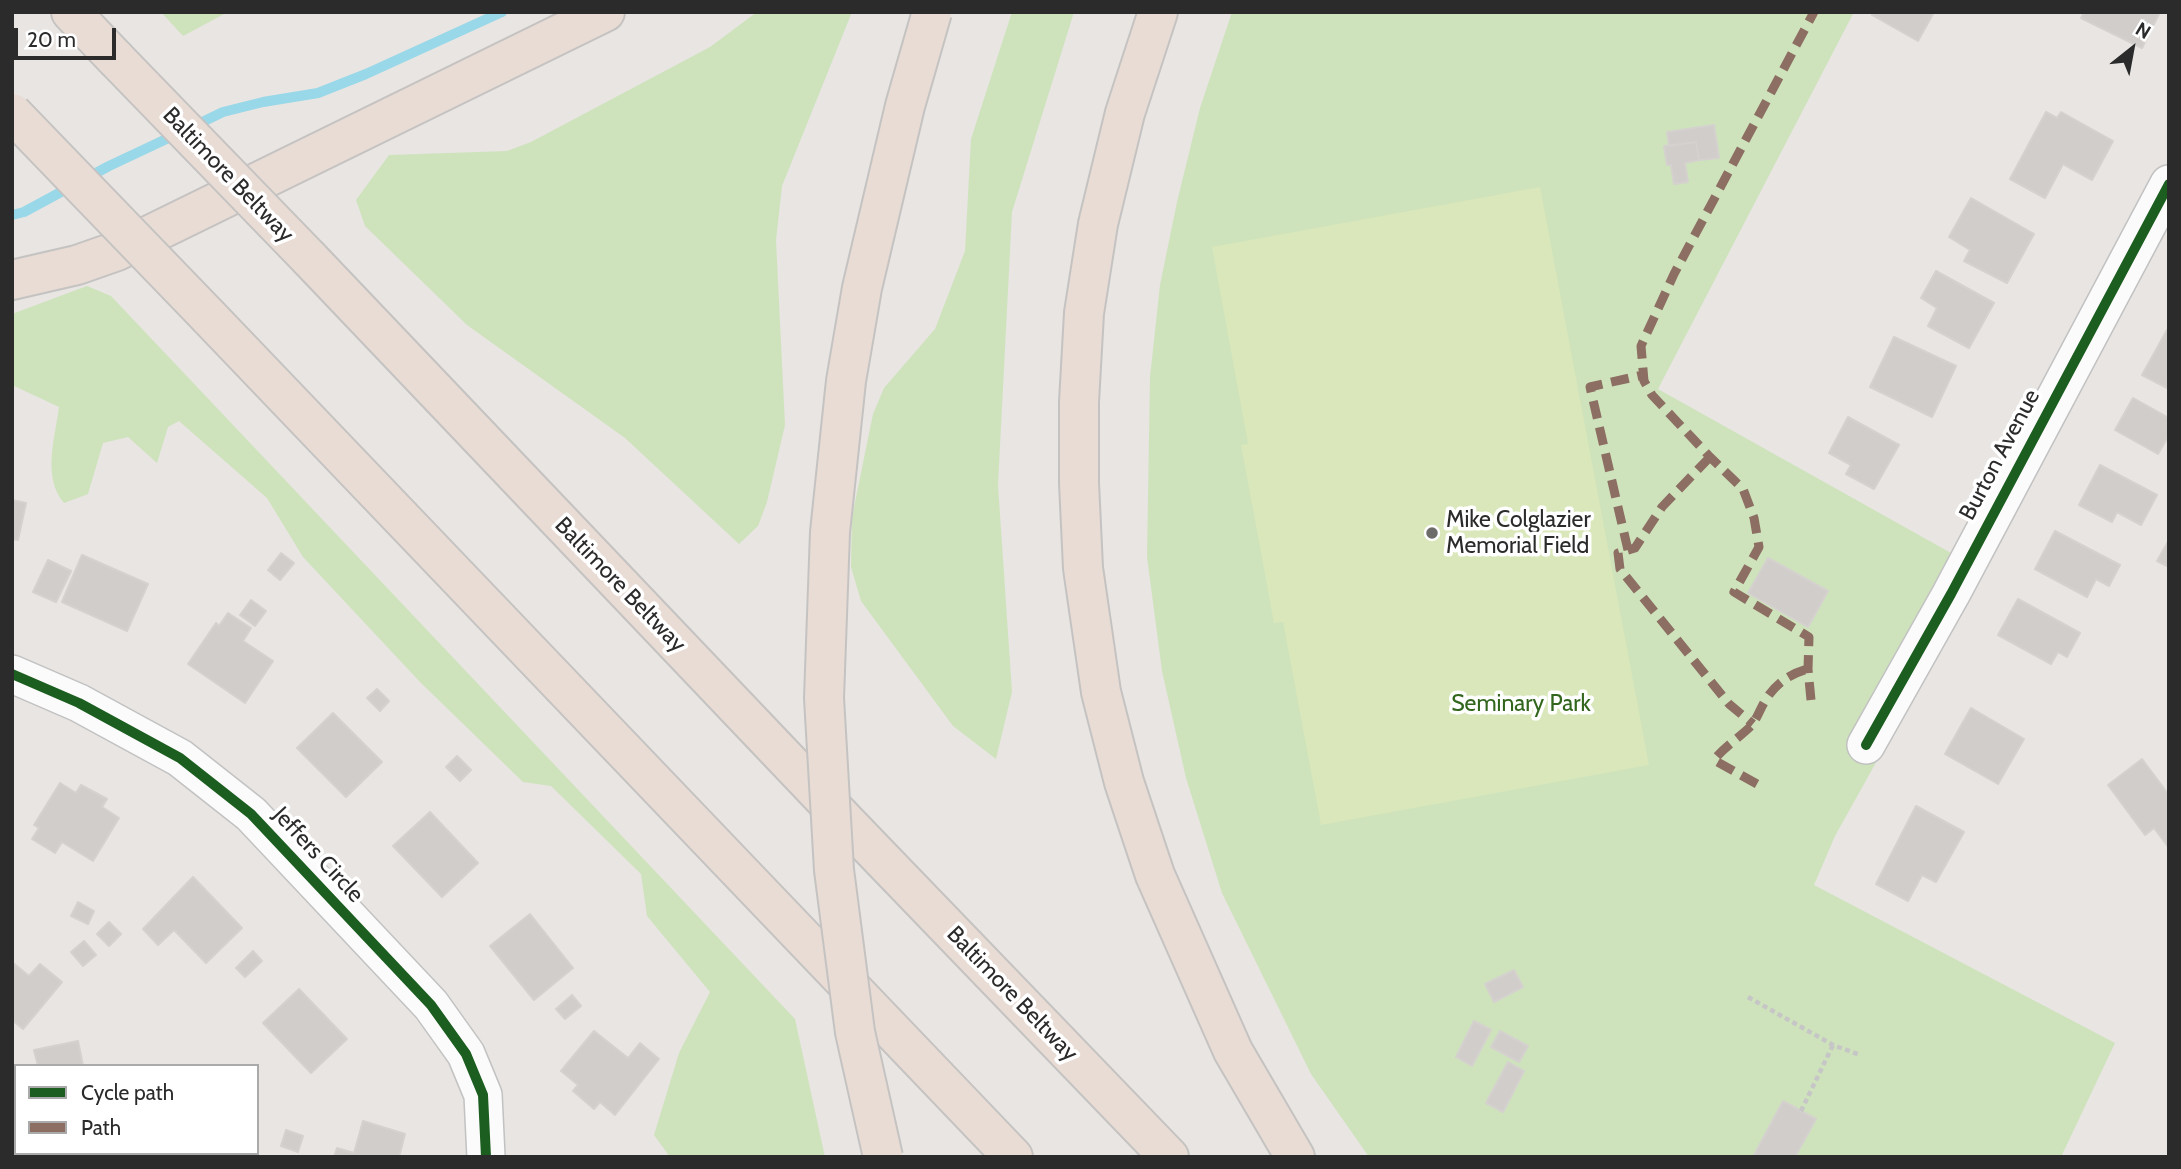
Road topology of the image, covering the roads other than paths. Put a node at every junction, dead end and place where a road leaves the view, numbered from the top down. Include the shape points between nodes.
1 (71, 12) edge
2 (605, 12) edge
3 (932, 12) edge
4 (1158, 12) edge
5 (12, 113) edge
6 (2169, 184) edge
7 (12, 281) edge
8 (12, 674) edge
9 (1866, 745) dead end
10 (960, 1102) junction
11 (486, 1157) edge
12 (883, 1157) edge
13 (996, 1157) edge
14 (1013, 1157) edge
15 (1169, 1157) edge
16 (1295, 1157) edge

1 - 15 highway, Baltimore Beltway, bridge
2 - 7 highway via 117,251
3 - 12 highway, bridge via 862,288 846,381 830,532 824,698 834,870 855,1032
4 - 16 highway via 1125,113 1098,224 1084,313 1079,402 1083,568 1101,692 1154,875 1233,1051
5 - 10 highway, bridge
6 - 9 street, Burton Avenue
8 - 11 street, Jeffers Circle via 79,703 180,758 251,814 431,1005 466,1054 483,1095
10 - 13 highway
10 - 14 highway

